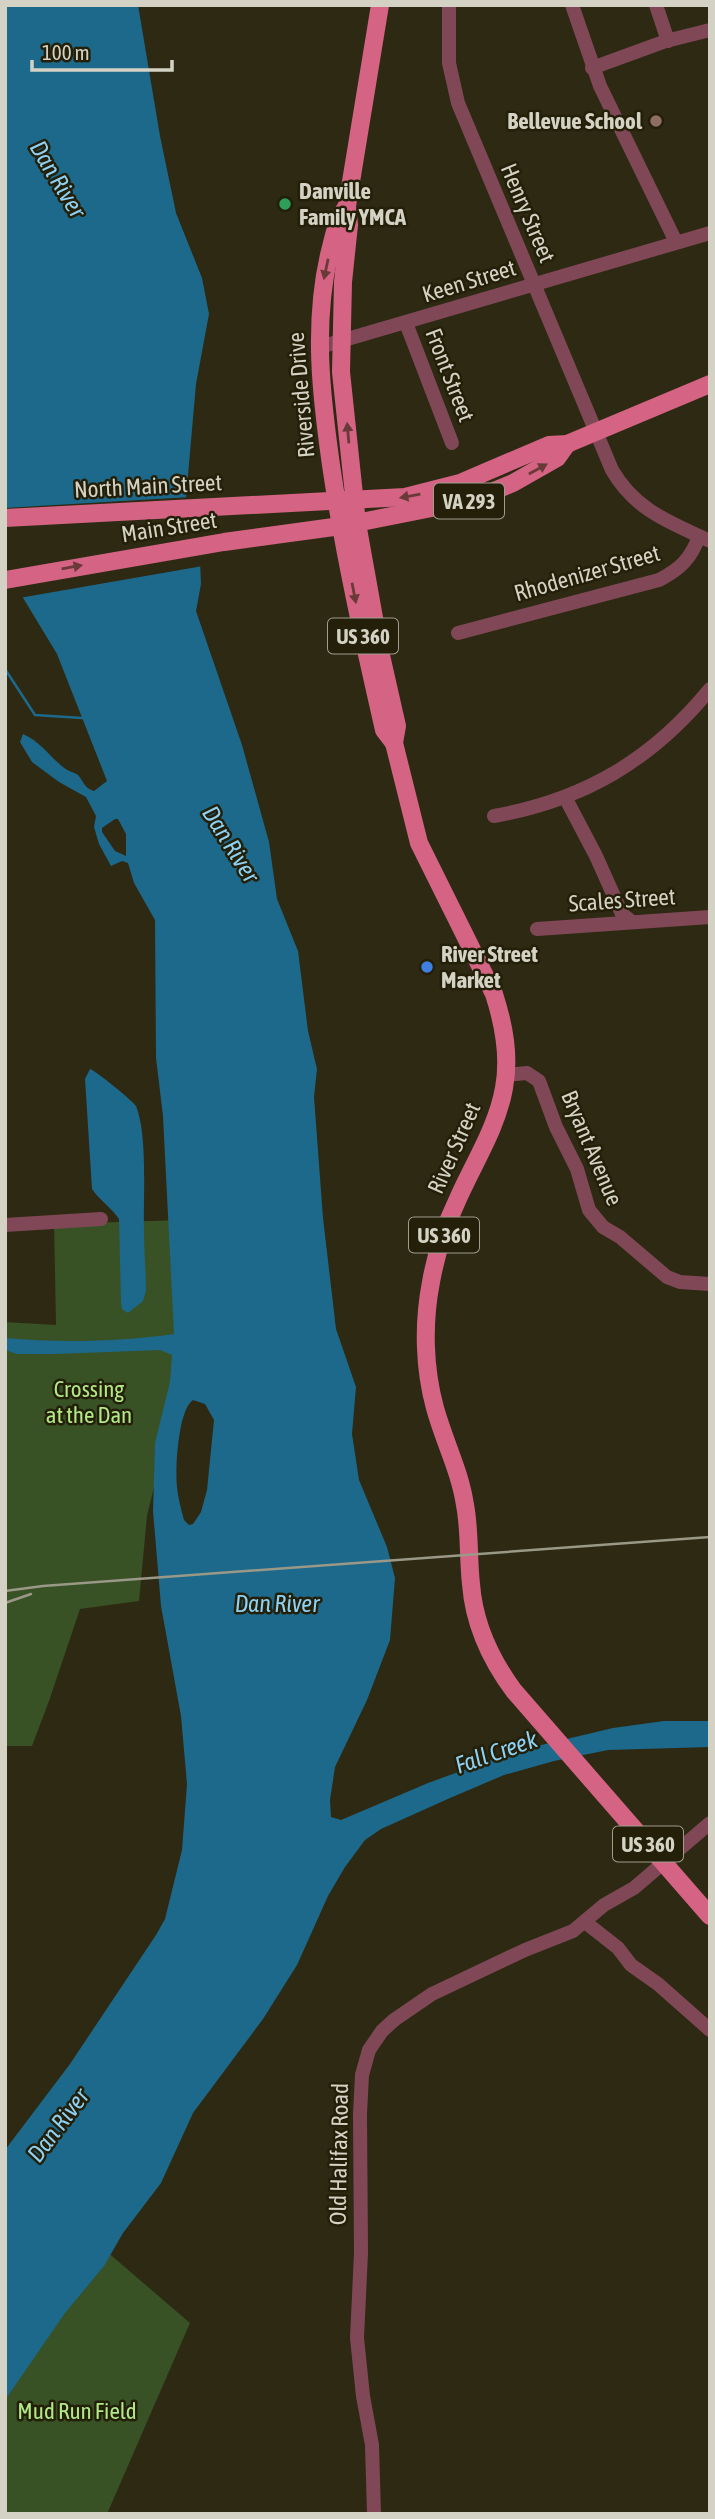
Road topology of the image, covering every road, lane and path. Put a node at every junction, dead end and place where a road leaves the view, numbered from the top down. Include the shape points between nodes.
1 (380, 5) edge
2 (449, 5) edge
3 (572, 5) edge
4 (656, 5) edge
5 (710, 30) edge
6 (668, 41) junction
7 (592, 68) junction
8 (347, 205) junction
9 (710, 233) edge
10 (676, 242) junction
11 (533, 285) junction
12 (406, 323) junction
13 (342, 341) junction
14 (320, 347) junction
15 (710, 384) edge
16 (595, 432) junction
17 (452, 443) dead end
18 (567, 444) junction
19 (345, 502) junction
20 (5, 518) edge
21 (349, 525) junction
22 (705, 538) edge
23 (5, 580) edge
24 (458, 633) dead end
25 (710, 689) edge
26 (565, 797) junction
27 (494, 816) dead end
28 (710, 917) edge
29 (632, 922) junction
30 (537, 929) dead end
31 (506, 1074) junction
32 (101, 1219) dead end
33 (5, 1226) edge
34 (710, 1284) edge
35 (710, 1824) edge
36 (663, 1862) junction
37 (710, 1916) edge
38 (585, 1922) junction
39 (710, 2030) edge
40 (374, 2514) edge

1 - 8 main road, Riverside Drive
2 - 11 street, Henry Street via 449,62 458,103
3 - 7 street
4 - 6 street
5 - 6 street
6 - 7 street
7 - 10 street
8 - 13 main road, Riverside Drive
8 -> 14 main road, Riverside Drive via 338,219 324,278
9 - 10 street, Keen Street
10 - 11 street, Keen Street
11 - 12 street, Keen Street
11 - 16 street, Henry Street
12 - 13 street, Keen Street
12 - 17 street, Front Street
13 - 14 street, Keen Street
19 -> 13 main road, Riverside Drive
14 - 19 main road, Riverside Drive via 320,387
15 - 16 main road, VA 293
16 - 18 main road, VA 293
16 - 22 street, Henry Street via 630,497
18 -> 19 main road, VA 293 via 549,445 432,492
21 -> 18 main road, VA 293 via 472,500 557,458
19 - 20 main road, North Main Street / VA 293
19 - 21 main road, River Street / US 360
23 -> 21 main road, Main Street / VA 293
21 - 31 main road, River Street / US 360 via 384,730 394,743 419,843 494,994 505,1035
22 - 24 street, Rhodenizer Street via 684,565 659,580
25 - 26 street via 651,749 610,777
26 - 27 street
26 - 29 street via 622,914
28 - 29 street, Scales Street
29 - 30 street, Scales Street
31 - 34 street, Bryant Avenue via 527,1073 538,1081 595,1219 667,1277
31 - 36 main road, River Street / US 360 via 498,1111 436,1258 427,1307 426,1350 435,1408 466,1506 471,1588 486,1645 502,1676
32 - 33 street
35 - 36 street, Old Halifax Road
36 - 37 main road, US 360
36 - 38 street, Old Halifax Road
38 - 39 street
38 - 40 street, Old Halifax Road via 561,1938 524,1950 432,1994 394,2020 369,2050 360,2114 357,2338 372,2445

